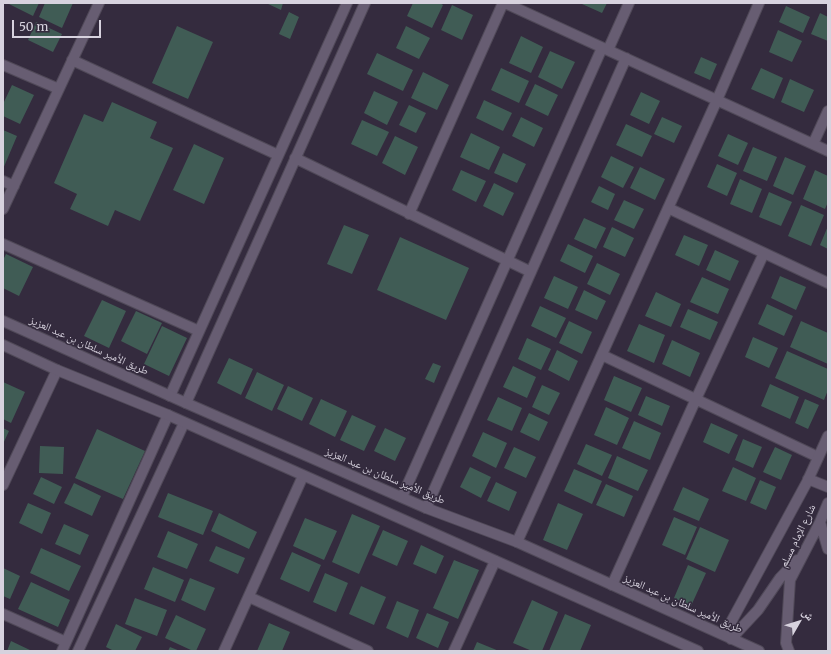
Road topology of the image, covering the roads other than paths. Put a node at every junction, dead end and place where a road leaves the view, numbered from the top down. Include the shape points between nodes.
1 (99, 3) edge
2 (347, 3) edge
3 (365, 3) edge
4 (504, 3) edge
5 (629, 3) edge
6 (754, 5) edge
7 (605, 49) junction
8 (626, 58) junction
9 (72, 60) junction
10 (3, 65) edge
11 (59, 89) junction
12 (717, 100) junction
13 (828, 112) edge
14 (813, 144) junction
15 (828, 151) edge
16 (278, 155) junction
17 (295, 158) junction
18 (3, 181) edge
19 (14, 186) junction
20 (668, 208) junction
21 (3, 209) edge
22 (409, 214) junction
23 (3, 244) edge
24 (764, 253) junction
25 (507, 262) junction
26 (531, 272) junction
27 (828, 283) edge
28 (3, 321) edge
29 (199, 331) junction
30 (3, 345) edge
31 (602, 355) junction
32 (57, 370) junction
33 (170, 396) junction
34 (696, 399) junction
35 (186, 403) junction
36 (168, 415) junction
37 (184, 423) junction
38 (828, 436) edge
39 (818, 457) junction
40 (303, 476) junction
41 (808, 479) junction
42 (3, 485) edge
43 (828, 487) edge
44 (402, 497) junction
45 (828, 503) edge
46 (426, 508) junction
47 (820, 522) junction
48 (518, 542) junction
49 (828, 549) edge
50 (804, 553) junction
51 (495, 561) junction
52 (612, 585) junction
53 (249, 596) junction
54 (3, 614) edge
55 (728, 637) junction
56 (64, 647) edge
57 (692, 650) edge
58 (78, 651) edge
59 (224, 651) edge
60 (368, 651) edge
61 (454, 651) edge
62 (759, 651) edge
63 (789, 651) edge

1 - 9 street
2 - 16 street
3 - 17 street
4 - 7 street
4 - 22 street
5 - 7 street
6 - 12 street
7 - 8 street
7 - 25 street
8 - 12 street
8 - 26 street
9 - 11 street
9 - 16 street
10 - 11 street
11 - 19 street
12 - 14 street
12 - 20 street
13 - 14 street
14 - 15 street
16 - 29 street
17 - 22 street
17 - 35 street
18 - 19 street
19 - 21 street
20 - 24 street
20 - 31 street
22 - 25 street
23 - 29 street
24 - 27 street
24 - 34 street
25 - 26 street
25 - 44 street
26 - 46 street
28 - 33 street, طريق الأمير سلطان بن عبد العزيز
29 - 33 street
30 - 32 street
31 - 34 street
31 - 48 street
32 - 36 street
32 - 42 street
33 - 35 street, طريق الأمير سلطان بن عبد العزيز
34 - 39 street
34 - 52 street
35 - 44 street, طريق الأمير سلطان بن عبد العزيز
36 - 37 street
36 - 56 street
37 - 40 street
37 - 58 street
38 - 39 street
39 - 41 street
40 - 51 street
40 - 53 street
41 - 43 street
41 - 55 street
44 - 46 street, طريق الأمير سلطان بن عبد العزيز
45 - 47 street, شارع الإمام مسلم
46 - 48 street, طريق الأمير سلطان بن عبد العزيز
47 - 49 street
47 - 50 street, شارع الإمام مسلم
48 - 52 street, طريق الأمير سلطان بن عبد العزيز
50 - 55 street via 780,578 758,610
50 - 63 street, شارع الإمام مسلم via 790,580 786,642
51 - 57 street
51 - 61 street
52 - 55 street, طريق الأمير سلطان بن عبد العزيز
53 - 59 street
53 - 60 street
54 - 56 street
55 - 62 street, طريق الأمير سلطان بن عبد العزيز

